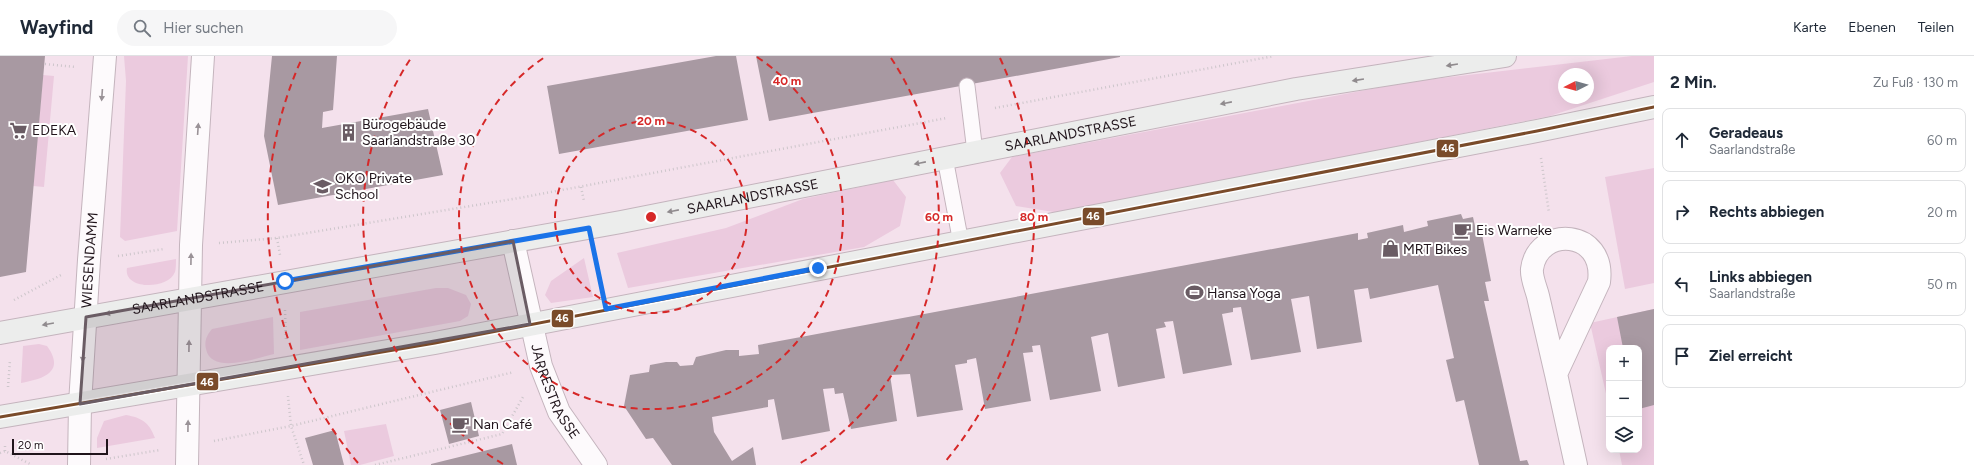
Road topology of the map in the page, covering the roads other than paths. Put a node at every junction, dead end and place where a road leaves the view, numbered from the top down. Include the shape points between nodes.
1 (105, 56) edge
2 (203, 56) edge
3 (1505, 56) edge
4 (967, 86) dead end
5 (1654, 107) edge
6 (975, 152) junction
7 (945, 158) junction
8 (513, 241) junction
9 (961, 243) junction
10 (190, 298) junction
11 (86, 317) junction
12 (530, 324) junction
13 (6, 332) edge
14 (1556, 374) junction
15 (189, 385) junction
16 (80, 404) junction
17 (3, 417) edge
18 (187, 455) edge
19 (79, 464) edge
20 (596, 465) edge
21 (1576, 465) edge

1 -> 11 street, WIESENDAMM
10 -> 2 street
3 -> 6 main road, SAARLANDSTRASSE via 1296,89
4 - 6 lane
5 - 9 main road
6 - 7 main road, SAARLANDSTRASSE
7 -> 8 main road, SAARLANDSTRASSE
7 - 9 lane
8 - 10 main road, SAARLANDSTRASSE
8 - 12 street, JARRESTRASSE
9 - 12 main road
10 -> 11 main road, SAARLANDSTRASSE
15 -> 10 street
11 -> 13 main road, SAARLANDSTRASSE
11 -> 16 street, WIESENDAMM
12 - 15 main road
12 - 20 street, JARRESTRASSE via 541,366 559,412
14 - 14 street via 1597,288 1600,271 1598,259 1591,250 1584,243 1574,239 1553,241 1538,252 1532,271
14 - 21 street
15 - 16 main road
18 -> 15 street
16 - 17 main road
16 - 19 street, WIESENDAMM

